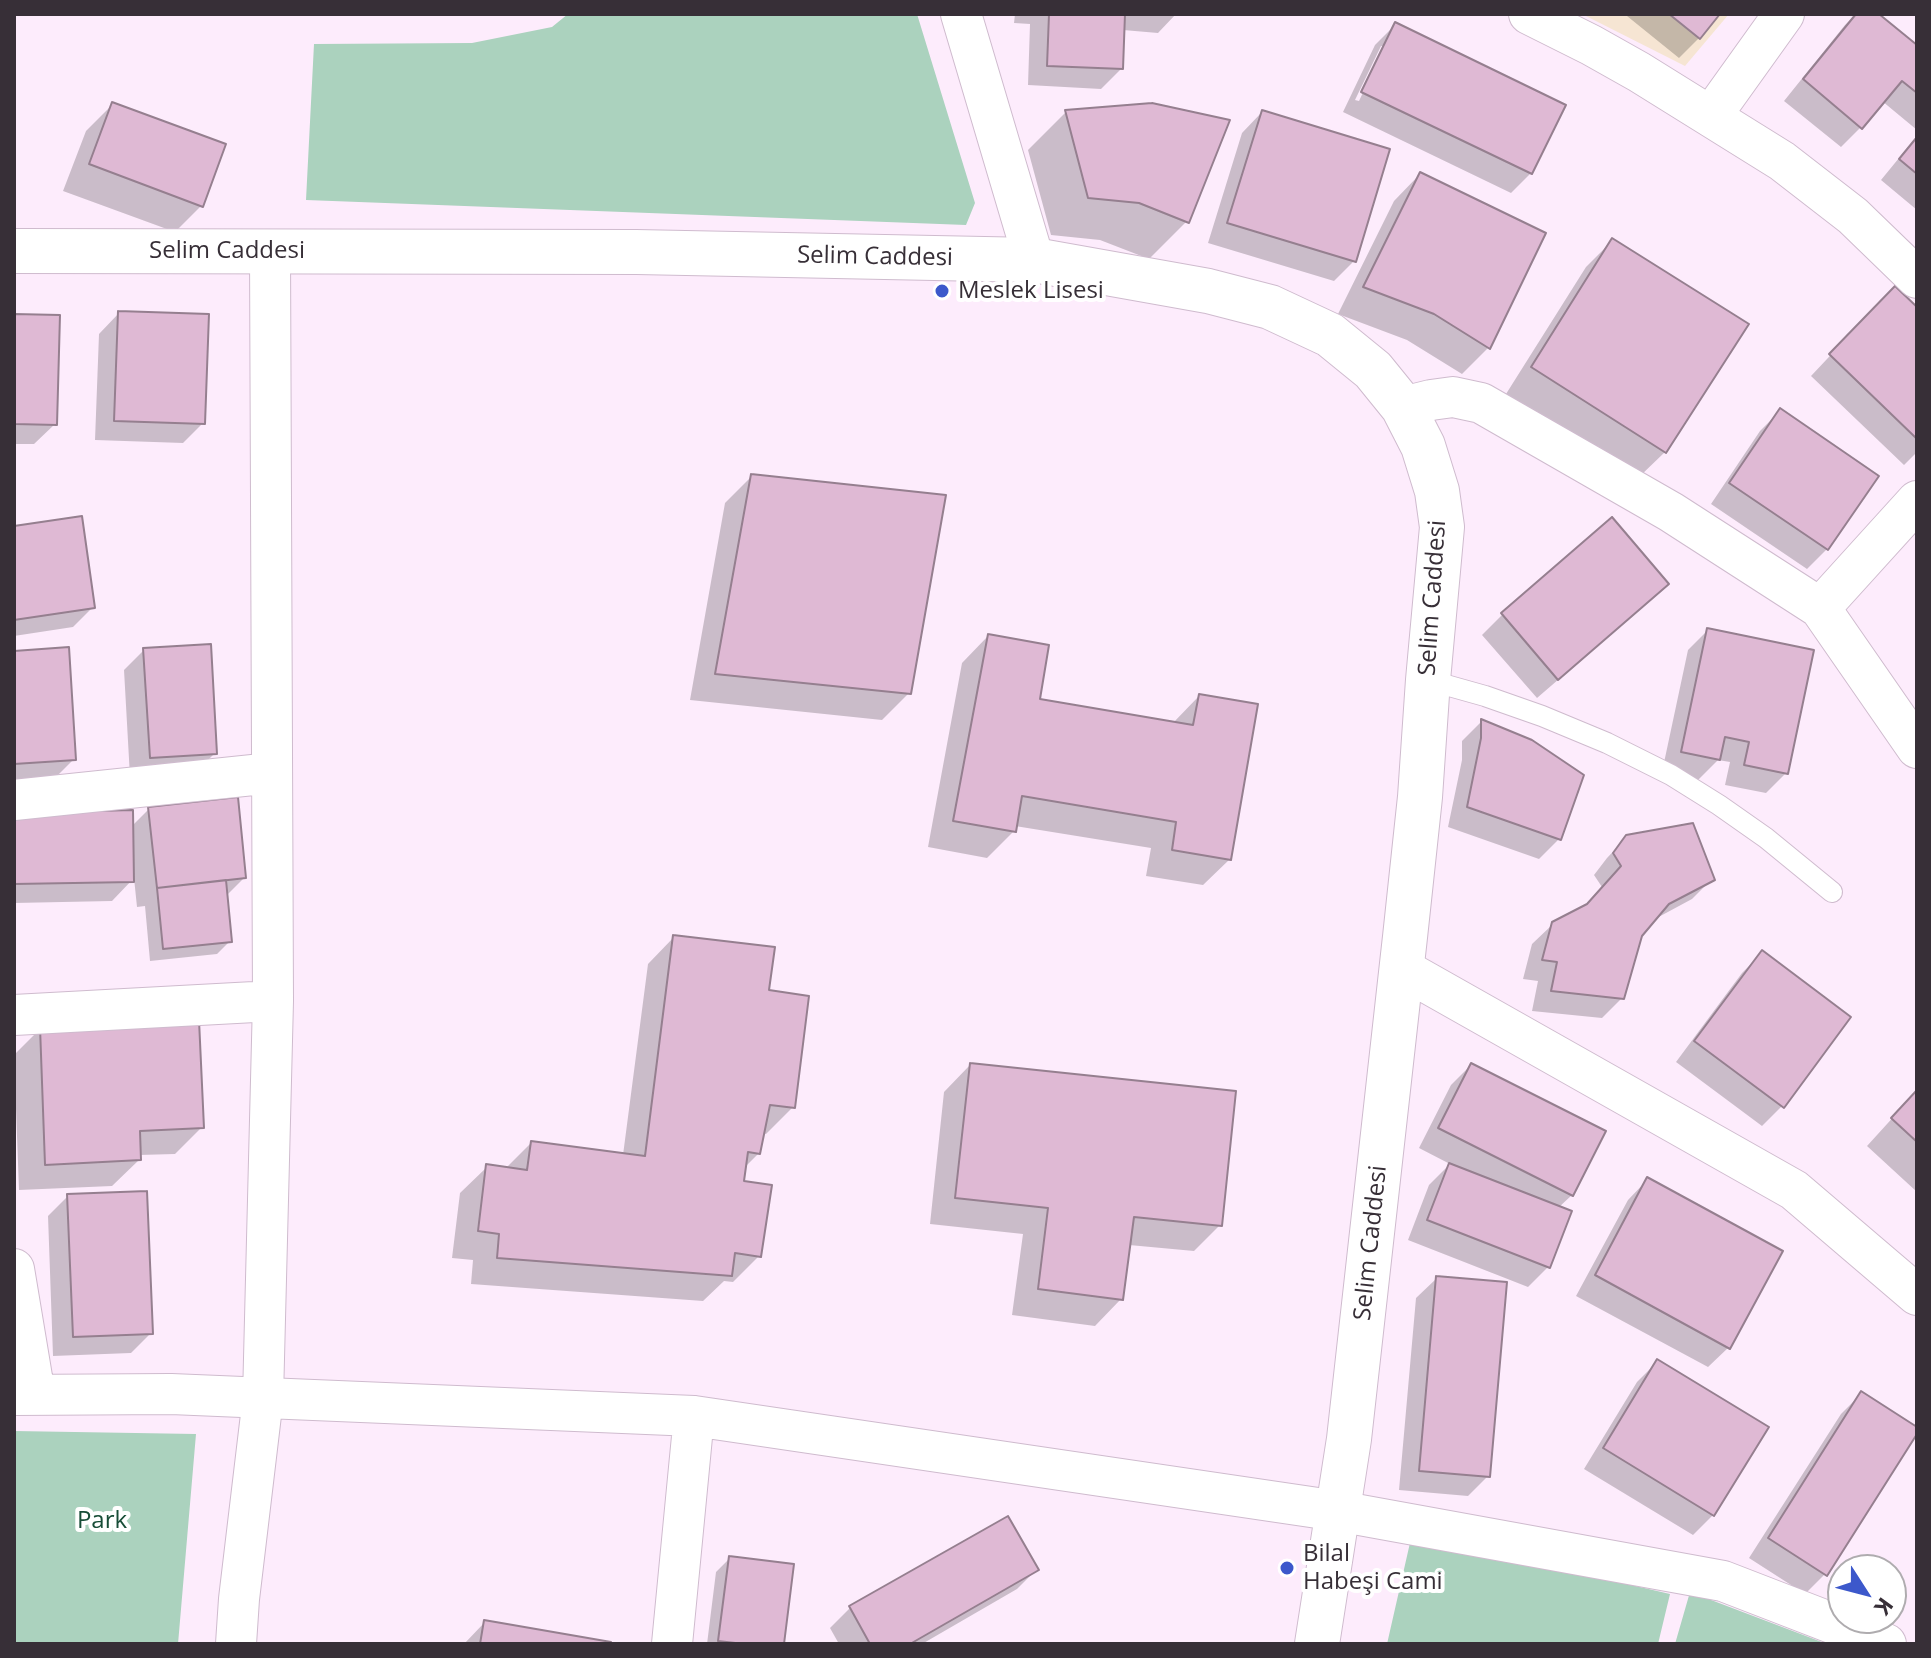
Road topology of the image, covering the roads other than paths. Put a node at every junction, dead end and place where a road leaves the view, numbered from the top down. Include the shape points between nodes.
1 (961, 14) edge
2 (1529, 14) edge
3 (1784, 14) edge
4 (1711, 116) junction
5 (14, 251) edge
6 (270, 251) junction
7 (1034, 260) junction
8 (1917, 278) edge
9 (1403, 407) junction
10 (1917, 501) edge
11 (1820, 608) junction
12 (1428, 680) junction
13 (1917, 748) edge
14 (272, 773) junction
15 (14, 800) edge
16 (1832, 892) dead end
17 (1401, 968) junction
18 (273, 1001) junction
19 (14, 1015) edge
20 (14, 1269) edge
21 (1917, 1295) edge
22 (25, 1395) edge
23 (263, 1398) junction
24 (694, 1416) junction
25 (1338, 1511) junction
26 (236, 1644) edge
27 (672, 1644) edge
28 (1317, 1644) edge
29 (1886, 1644) edge

1 - 7 street
2 - 4 street
3 - 4 street
4 - 8 street via 1782,161 1853,216
5 - 6 main road, Selim Caddesi
6 - 7 main road, Selim Caddesi
6 - 14 street
7 - 9 main road, Selim Caddesi via 1270,307 1330,335 1373,370
9 - 11 street via 1453,397 1481,403 1671,512
9 - 12 main road, Selim Caddesi via 1423,446 1442,527
10 - 11 street
11 - 13 street
12 - 16 lane via 1542,716 1671,775 1766,838
12 - 17 main road, Selim Caddesi
14 - 15 street
14 - 18 street
17 - 21 street via 1794,1190
17 - 25 main road, Selim Caddesi
18 - 19 street
18 - 23 street
20 - 22 street
22 - 23 street
23 - 24 street
23 - 26 street
24 - 25 street
24 - 27 street
25 - 28 main road, Selim Caddesi
25 - 29 street via 1723,1581

